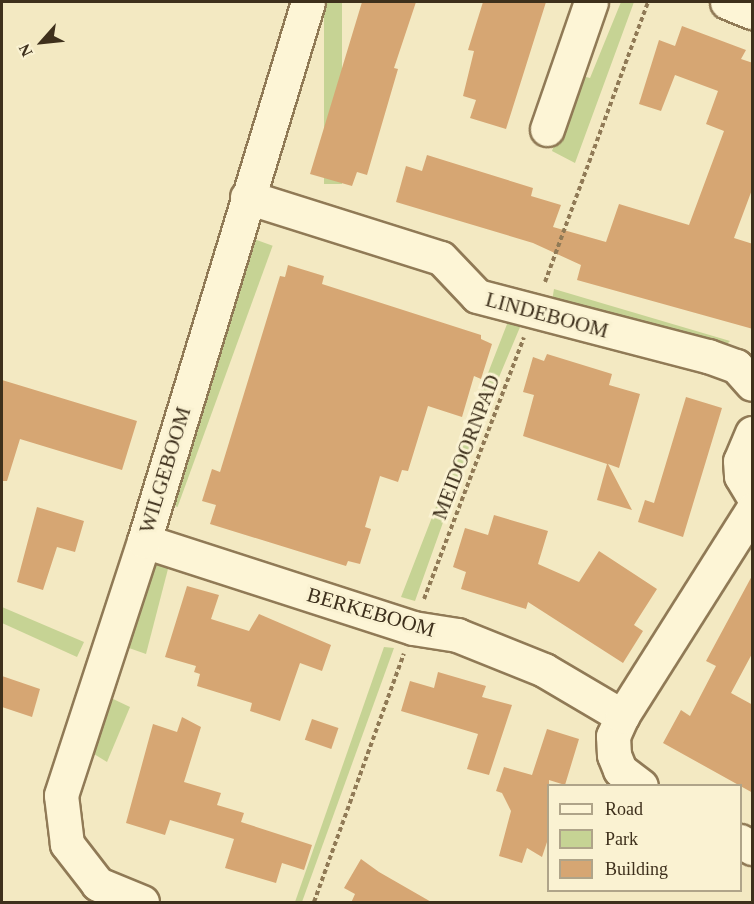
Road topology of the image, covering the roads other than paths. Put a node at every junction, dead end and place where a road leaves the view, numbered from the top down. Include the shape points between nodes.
1 (309, 2) edge
2 (591, 2) edge
3 (727, 2) edge
4 (753, 12) edge
5 (547, 129) dead end
6 (247, 197) junction
7 (753, 384) edge
8 (753, 433) edge
9 (753, 494) edge
10 (753, 510) edge
11 (144, 542) junction
12 (622, 716) junction
13 (635, 784) edge
14 (142, 903) edge

1 - 6 street, WILGEBOOM
2 - 5 street
3 - 4 street
6 - 7 street, LINDEBOOM via 441,258 477,296 708,357 736,366
6 - 11 street, WILGEBOOM
8 - 9 street via 740,461 741,476
10 - 12 street
11 - 12 street, BERKEBOOM via 413,628 457,635 544,670
11 - 14 street, WILGEBOOM via 61,795 67,844 98,884
12 - 13 street via 613,736 614,755 620,770

